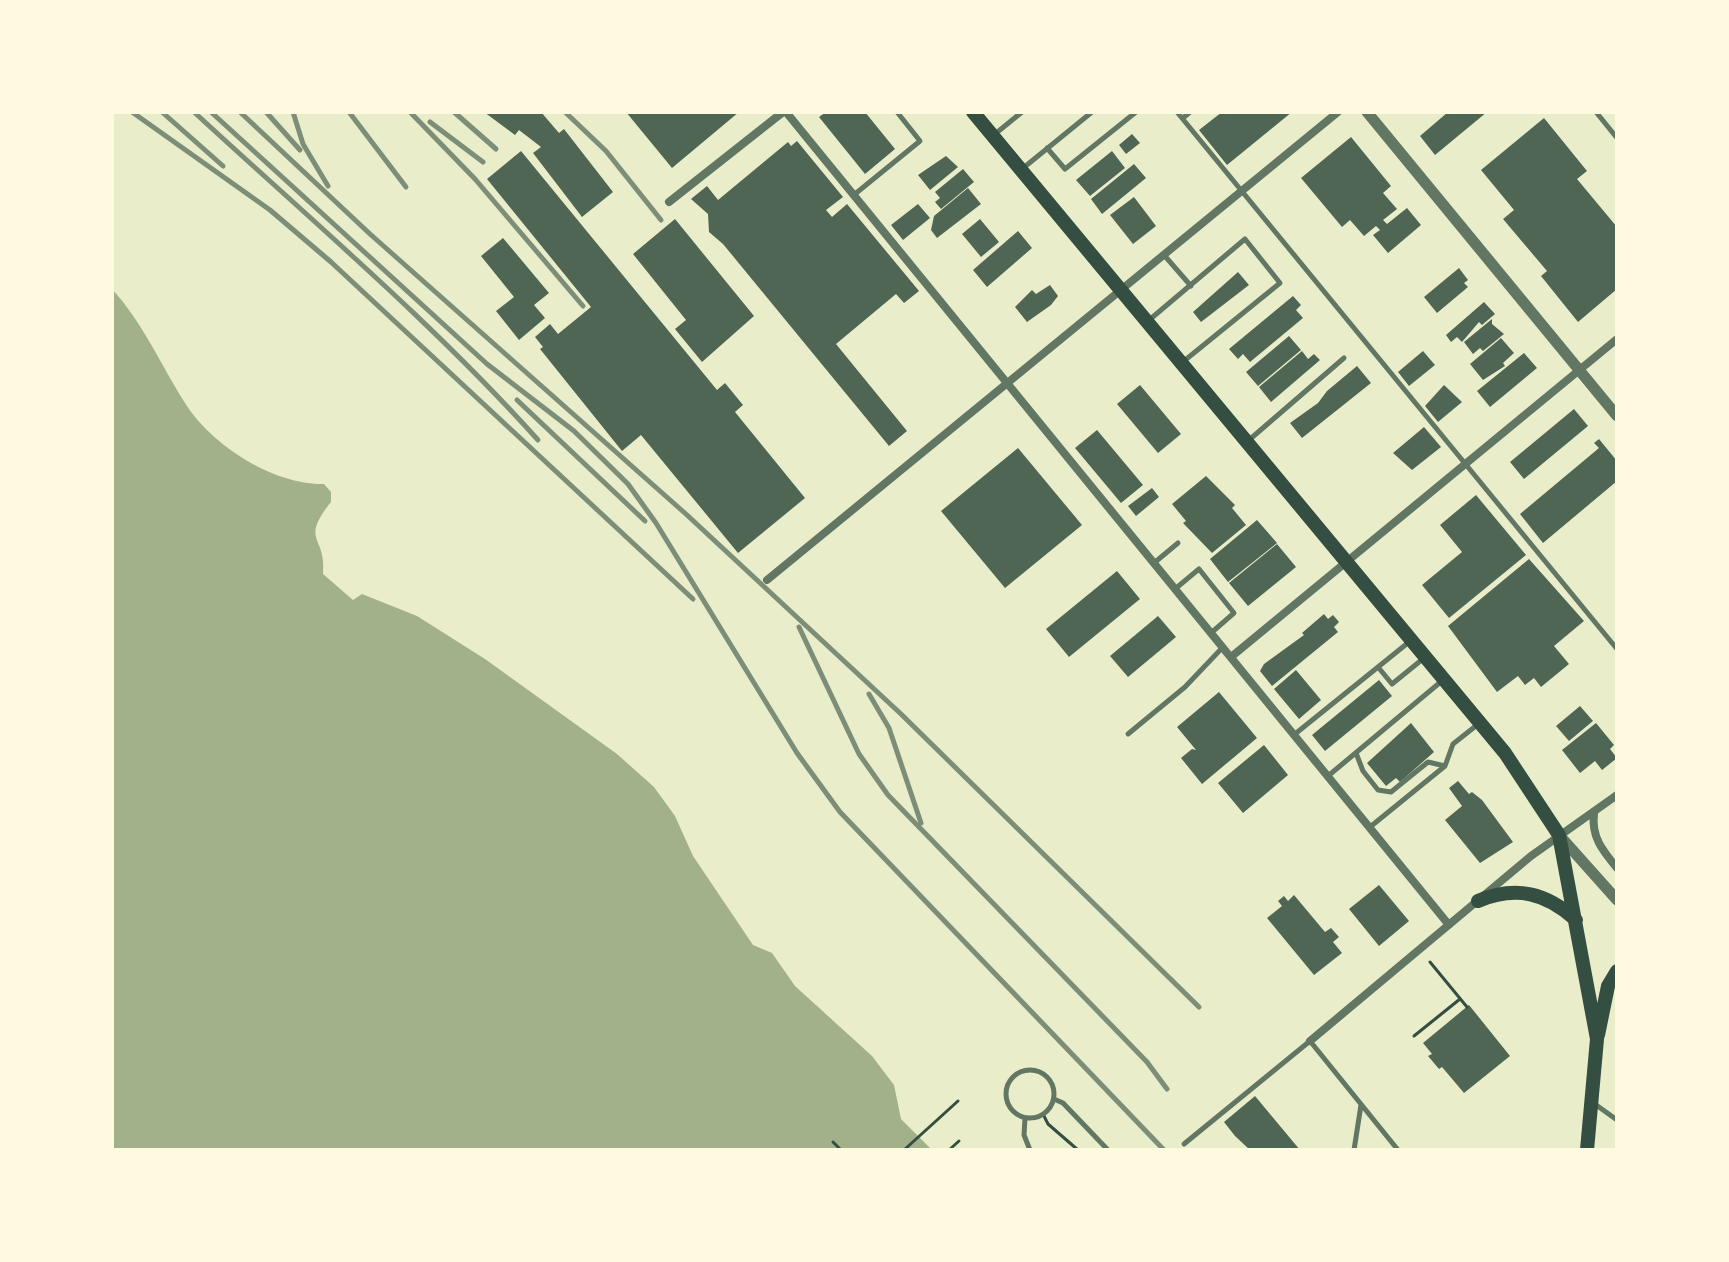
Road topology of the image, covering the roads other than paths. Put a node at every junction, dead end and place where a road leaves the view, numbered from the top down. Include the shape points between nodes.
1 (785, 112) edge
2 (897, 112) edge
3 (973, 112) edge
4 (1022, 112) edge
5 (1092, 112) edge
6 (1136, 112) edge
7 (1177, 112) edge
8 (1190, 112) edge
9 (1338, 112) edge
10 (1367, 112) edge
11 (1596, 112) edge
12 (1183, 118) junction
13 (993, 136) junction
14 (1617, 138) edge
15 (1047, 148) junction
16 (1021, 170) junction
17 (1241, 192) junction
18 (855, 194) junction
19 (669, 202) dead end
20 (1164, 255) junction
21 (1191, 286) junction
22 (1121, 291) junction
23 (1146, 322) junction
24 (1617, 339) edge
25 (1344, 358) dead end
26 (1180, 364) junction
27 (1579, 370) junction
28 (1009, 385) junction
29 (1617, 416) edge
30 (1246, 443) junction
31 (1466, 464) junction
32 (1178, 543) dead end
33 (1154, 563) junction
34 (1345, 563) junction
35 (767, 580) dead end
36 (1175, 589) junction
37 (1211, 633) junction
38 (1410, 640) junction
39 (1223, 647) junction
40 (1617, 649) edge
41 (1231, 657) junction
42 (1424, 657) junction
43 (1378, 667) junction
44 (1444, 680) junction
45 (1480, 723) junction
46 (1128, 734) dead end
47 (1295, 734) junction
48 (1356, 753) junction
49 (1445, 766) junction
50 (1328, 776) junction
51 (1617, 795) edge
52 (1594, 814) junction
53 (1370, 827) junction
54 (1559, 835) junction
55 (1617, 868) edge
56 (1617, 900) edge
57 (1478, 901) junction
58 (1576, 921) junction
59 (1449, 925) junction
60 (1617, 971) edge
61 (1597, 1039) junction
62 (1310, 1041) junction
63 (1054, 1099) junction
64 (1592, 1102) junction
65 (1361, 1104) junction
66 (1025, 1118) junction
67 (1617, 1120) edge
68 (1184, 1144) dead end
69 (1030, 1150) edge
70 (1108, 1150) edge
71 (1354, 1150) edge
72 (1398, 1150) edge
73 (1587, 1150) edge

1 - 18 street
1 - 19 street
2 - 18 lane via 920,141
3 - 13 main road
4 - 13 lane
5 - 15 lane
6 - 15 lane via 1065,169
7 - 12 lane
8 - 12 lane
9 - 17 street
10 - 27 street
11 - 14 lane
12 - 17 lane
13 - 16 main road
15 - 16 lane
16 - 22 main road
17 - 20 street
17 - 31 lane
18 - 28 street
20 - 21 lane
20 - 22 street
21 - 23 lane
21 - 26 lane via 1245,239 1280,283
22 - 23 main road
22 - 28 street
23 - 26 main road
24 - 27 street
25 - 30 lane
26 - 30 main road
27 - 29 street
27 - 31 street
28 - 33 street
28 - 35 street
30 - 34 main road
31 - 34 street
31 - 40 lane
32 - 33 lane
33 - 36 street
34 - 38 main road
34 - 41 street
36 - 37 street
36 - 37 lane via 1199,569 1234,613
37 - 39 street
38 - 42 main road
38 - 43 lane
39 - 41 street
39 - 46 lane
41 - 47 street
42 - 43 lane via 1392,684
42 - 44 main road
43 - 47 lane
44 - 45 main road
44 - 48 lane
45 - 49 lane via 1453,744
45 - 54 main road via 1526,781
47 - 50 street
48 - 49 lane via 1378,790 1391,792 1428,762
48 - 50 lane
49 - 53 lane
50 - 53 street
51 - 52 street
52 - 54 street
52 - 55 street via 1599,844
53 - 59 street
54 - 56 street
54 - 57 street
54 - 58 main road
57 - 58 main road via 1505,892 1533,894
57 - 59 street
58 - 61 main road
59 - 62 street
60 - 61 main road via 1608,986
61 - 64 main road
62 - 65 lane
62 - 68 lane
63 - 66 lane via 1043,1114
63 - 66 lane via 1046,1075 1029,1069 1013,1075 1006,1100
63 - 70 lane
64 - 67 lane
64 - 73 main road
65 - 71 lane
65 - 72 lane
66 - 69 lane

